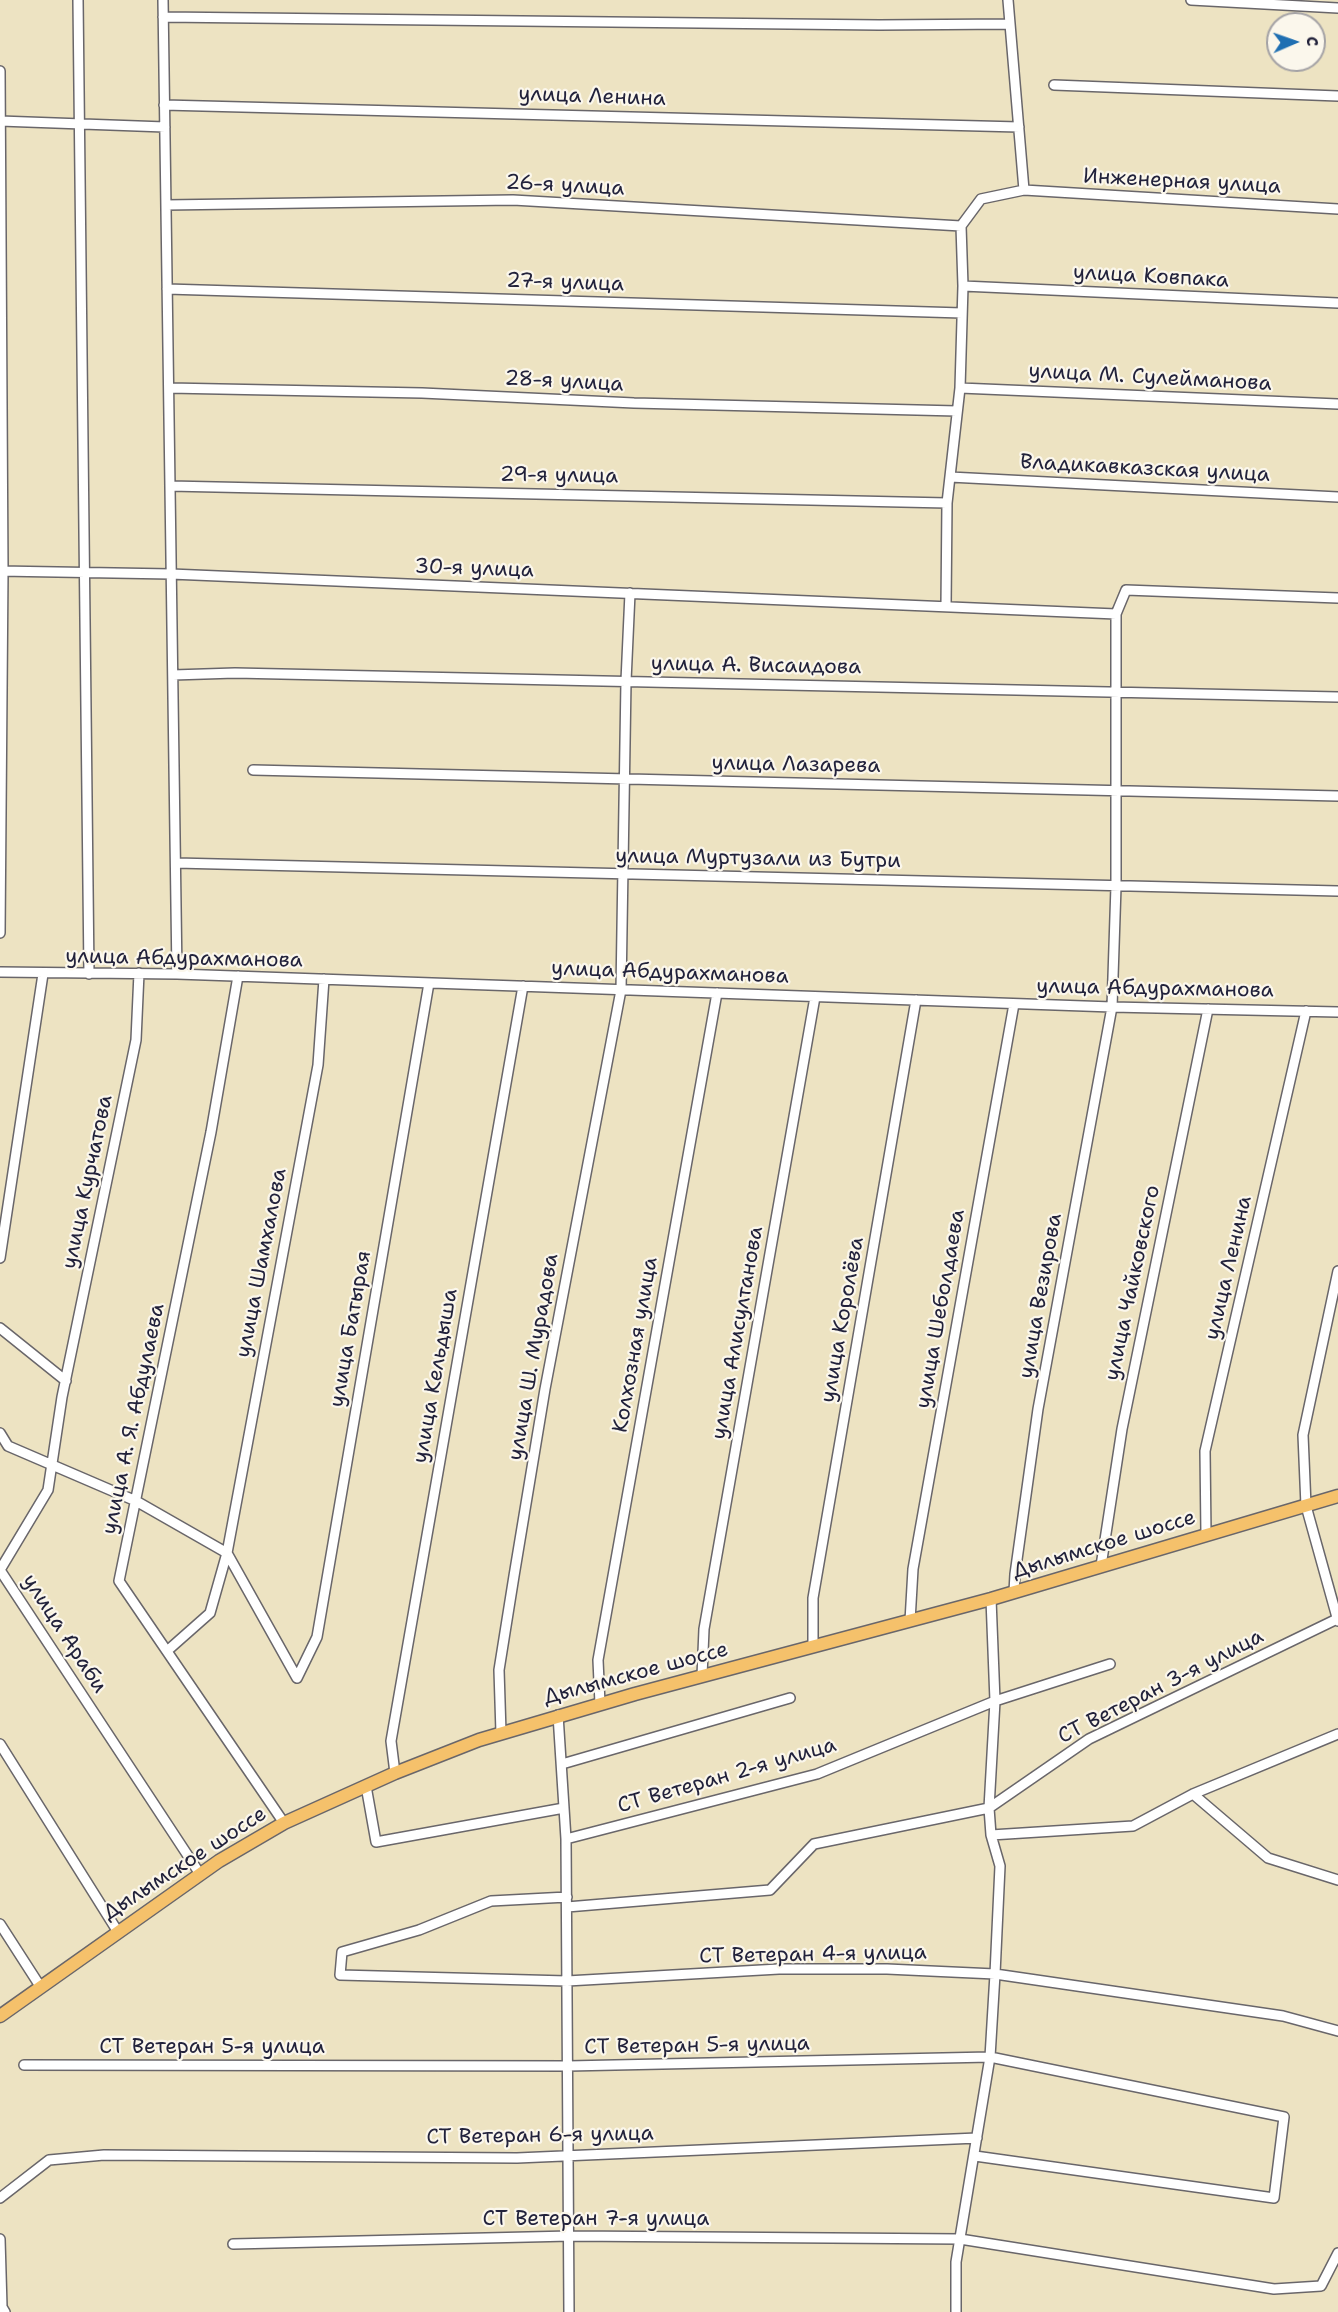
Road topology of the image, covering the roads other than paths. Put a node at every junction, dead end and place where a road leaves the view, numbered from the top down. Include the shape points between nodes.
1 (78, 0) edge
2 (163, 0) edge
3 (1008, 0) edge
4 (1191, 0) edge
5 (1338, 8) edge
6 (163, 17) junction
7 (1010, 24) junction
8 (0, 71) edge
9 (1054, 85) dead end
10 (1338, 96) edge
11 (164, 105) junction
12 (1, 121) edge
13 (79, 124) junction
14 (165, 127) junction
15 (1019, 127) junction
16 (1024, 190) junction
17 (166, 205) junction
18 (1338, 209) edge
19 (961, 226) junction
20 (963, 286) junction
21 (167, 289) junction
22 (1338, 303) edge
23 (962, 313) junction
24 (169, 388) junction
25 (960, 388) junction
26 (1338, 404) edge
27 (957, 411) junction
28 (950, 477) junction
29 (170, 486) junction
30 (1338, 497) edge
31 (946, 503) junction
32 (1, 571) edge
33 (84, 574) junction
34 (171, 574) junction
35 (630, 593) junction
36 (1338, 598) edge
37 (946, 606) junction
38 (1116, 614) junction
39 (173, 675) junction
40 (626, 681) junction
41 (1116, 691) junction
42 (1338, 697) edge
43 (253, 770) dead end
44 (624, 779) junction
45 (1116, 792) junction
46 (1338, 796) edge
47 (176, 863) junction
48 (622, 874) junction
49 (1116, 886) junction
50 (1338, 891) edge
51 (0, 933) edge
52 (0, 972) edge
53 (139, 973) junction
54 (43, 974) junction
55 (89, 974) junction
56 (177, 974) junction
57 (238, 976) junction
58 (324, 979) junction
59 (429, 983) junction
60 (523, 986) junction
61 (621, 990) junction
62 (717, 993) junction
63 (814, 996) junction
64 (916, 1000) junction
65 (1014, 1004) junction
66 (1112, 1007) junction
67 (1208, 1009) junction
68 (1306, 1011) junction
69 (1338, 1012) edge
70 (0, 1258) edge
71 (1338, 1271) edge
72 (0, 1329) edge
73 (66, 1381) junction
74 (62, 1397) joint
75 (0, 1433) edge
76 (52, 1465) junction
77 (1338, 1496) edge
78 (136, 1501) junction
79 (1306, 1506) junction
80 (1206, 1535) junction
81 (227, 1553) junction
82 (1101, 1566) junction
83 (1014, 1592) junction
84 (991, 1599) junction
85 (1337, 1620) edge
86 (910, 1621) junction
87 (813, 1647) junction
88 (167, 1651) junction
89 (1110, 1664) dead end
90 (702, 1676) junction
91 (790, 1698) dead end
92 (995, 1701) junction
93 (600, 1704) junction
94 (558, 1715) junction
95 (501, 1733) junction
96 (1338, 1734) edge
97 (0, 1744) edge
98 (562, 1764) junction
99 (395, 1773) junction
100 (366, 1786) junction
101 (1192, 1794) junction
102 (564, 1808) junction
103 (989, 1808) junction
104 (284, 1823) junction
105 (991, 1835) junction
106 (566, 1839) junction
107 (200, 1874) junction
108 (1338, 1880) edge
109 (567, 1902) junction
110 (0, 1924) edge
111 (118, 1932) junction
112 (995, 1974) junction
113 (340, 1975) joint
114 (567, 1981) junction
115 (40, 1986) junction
116 (0, 2016) edge
117 (1338, 2031) edge
118 (990, 2057) junction
119 (24, 2065) dead end
120 (568, 2066) junction
121 (977, 2138) junction
122 (569, 2156) junction
123 (975, 2156) junction
124 (0, 2198) edge
125 (570, 2236) junction
126 (0, 2239) edge
127 (960, 2239) junction
128 (233, 2244) dead end
129 (1338, 2253) edge
130 (5, 2312) edge
131 (569, 2312) edge
132 (956, 2312) edge

1 - 13 street
2 - 6 street
3 - 7 street
4 - 5 street
6 - 7 street
6 - 11 street
7 - 15 street
8 - 12 street
9 - 10 street
11 - 14 street
11 - 15 street, улица Ленина
12 - 13 street
12 - 32 street
13 - 14 street
13 - 33 street
14 - 17 street
15 - 16 street
16 - 18 street, Инженерная улица
16 - 19 street, Инженерная улица via 981,199
17 - 19 street, 26-я улица via 513,200
17 - 21 street
19 - 20 street
20 - 22 street, улица Ковпака
20 - 23 street
21 - 23 street, 27-я улица
21 - 24 street
23 - 25 street
24 - 27 street, 28-я улица
24 - 29 street
25 - 26 street, улица М. Сулейманова
25 - 27 street
27 - 28 street
28 - 30 street, Владикавказская улица
28 - 31 street
29 - 31 street, 29-я улица
29 - 34 street
31 - 37 street
32 - 33 street, 30-я улица
32 - 51 street
33 - 34 street, 30-я улица
33 - 55 street
34 - 35 street, 30-я улица
34 - 39 street
35 - 37 street, 30-я улица
35 - 40 street, улица Ш. Мурадова
36 - 38 street via 1126,590
37 - 38 street, 30-я улица
38 - 41 street, улица Везирова
39 - 40 street, улица А. Висаидова
39 - 47 street
40 - 41 street, улица А. Висаидова
40 - 44 street, улица Ш. Мурадова
41 - 42 street, улица А. Висаидова
41 - 45 street, улица Везирова
43 - 44 street, улица Лазарева
44 - 45 street, улица Лазарева
44 - 48 street, улица Ш. Мурадова
45 - 46 street, улица Лазарева
45 - 49 street, улица Везирова
47 - 48 street, улица Муртузали из Бутри
47 - 56 street
48 - 49 street, улица Муртузали из Бутри
48 - 61 street, улица Ш. Мурадова
49 - 50 street, улица Муртузали из Бутри
49 - 66 street, улица Везирова
52 - 54 street, улица Абдурахманова
53 - 55 street, улица Абдурахманова
53 - 56 street, улица Абдурахманова
53 - 73 street, улица Курчатова via 136,1040
54 - 55 street, улица Абдурахманова
54 - 70 street
56 - 57 street, улица Абдурахманова
57 - 58 street, улица Абдурахманова
57 - 78 street, улица А. Я. Абдулаева via 211,1132
58 - 59 street, улица Абдурахманова
58 - 81 street, улица Шамхалова via 318,1065
59 - 60 street, улица Абдурахманова
59 - 81 street, улица Батырая via 317,1637 297,1678
60 - 61 street, улица Абдурахманова
60 - 99 street, улица Кельдыша via 391,1741
61 - 62 street, улица Абдурахманова
61 - 95 street, улица Ш. Мурадова via 545,1389 514,1576 499,1671
62 - 63 street, улица Абдурахманова
62 - 93 street, Колхозная улица via 598,1660
63 - 64 street, улица Абдурахманова
63 - 90 street, улица Алисултанова via 704,1629
64 - 65 street, улица Абдурахманова
64 - 87 street, улица Королёва via 813,1598
65 - 66 street, улица Абдурахманова
65 - 86 street, улица Шеболдаева via 913,1569
66 - 67 street, улица Абдурахманова
66 - 83 street, улица Везирова via 1038,1409
67 - 68 street, улица Абдурахманова
67 - 82 street, улица Чайковского via 1122,1429
68 - 69 street, улица Абдурахманова
68 - 80 street, улица Ленина via 1205,1451
71 - 79 street via 1303,1434
72 - 73 street
73 - 74 street, улица Курчатова
74 - 76 street, улица Араби
75 - 76 street via 8,1446
76 - 78 street
76 - 107 street, улица Араби via 48,1490 0,1570
77 - 79 main road, Дылымское шоссе
78 - 81 street
78 - 88 street, улица А. Я. Абдулаева via 120,1581
79 - 80 main road, Дылымское шоссе
79 - 85 street
80 - 82 main road, Дылымское шоссе
81 - 88 street, улица Шамхалова via 210,1613
82 - 83 main road, Дылымское шоссе
83 - 84 main road, Дылымское шоссе
84 - 86 main road, Дылымское шоссе
84 - 92 street
85 - 103 street, СТ Ветеран 3-я улица via 1089,1739
86 - 87 main road, Дылымское шоссе
87 - 90 main road, Дылымское шоссе
88 - 104 street, улица А. Я. Абдулаева
89 - 92 street, СТ Ветеран 2-я улица
90 - 93 main road, Дылымское шоссе
91 - 98 street
92 - 103 street
92 - 106 street, СТ Ветеран 2-я улица via 817,1774
93 - 94 main road, Дылымское шоссе
94 - 95 main road, Дылымское шоссе
94 - 98 street
95 - 99 main road, Дылымское шоссе
96 - 101 street
97 - 111 street
98 - 102 street
99 - 100 main road, Дылымское шоссе
100 - 102 street via 376,1842
100 - 104 main road, Дылымское шоссе
101 - 105 street via 1133,1826
101 - 108 street via 1268,1858
102 - 106 street
103 - 105 street
103 - 109 street, СТ Ветеран 3-я улица via 814,1844 770,1890
104 - 107 main road, Дылымское шоссе
105 - 112 street via 1000,1866
106 - 109 street
107 - 111 main road, Дылымское шоссе
109 - 113 street, СТ Ветеран 3-я улица via 491,1901 419,1930 342,1952
109 - 114 street
110 - 115 street
111 - 115 main road, Дылымское шоссе
112 - 114 street, СТ Ветеран 4-я улица via 779,1969
112 - 117 street, СТ Ветеран 4-я улица via 1283,2016
112 - 118 street
113 - 114 street, СТ Ветеран 4-я улица
114 - 120 street
115 - 116 main road, Дылымское шоссе
118 - 120 street, СТ Ветеран 5-я улица
118 - 121 street
118 - 123 street, СТ Ветеран 5-я улица via 1284,2117 1274,2198
119 - 120 street, СТ Ветеран 5-я улица
120 - 122 street
121 - 122 street, СТ Ветеран 6-я улица
121 - 123 street
122 - 124 street, СТ Ветеран 6-я улица via 104,2155 49,2160
122 - 125 street
123 - 127 street
125 - 127 street, СТ Ветеран 7-я улица
125 - 128 street, СТ Ветеран 7-я улица
125 - 131 street
126 - 130 street
127 - 129 street, СТ Ветеран 7-я улица via 1274,2289 1321,2286
127 - 132 street

